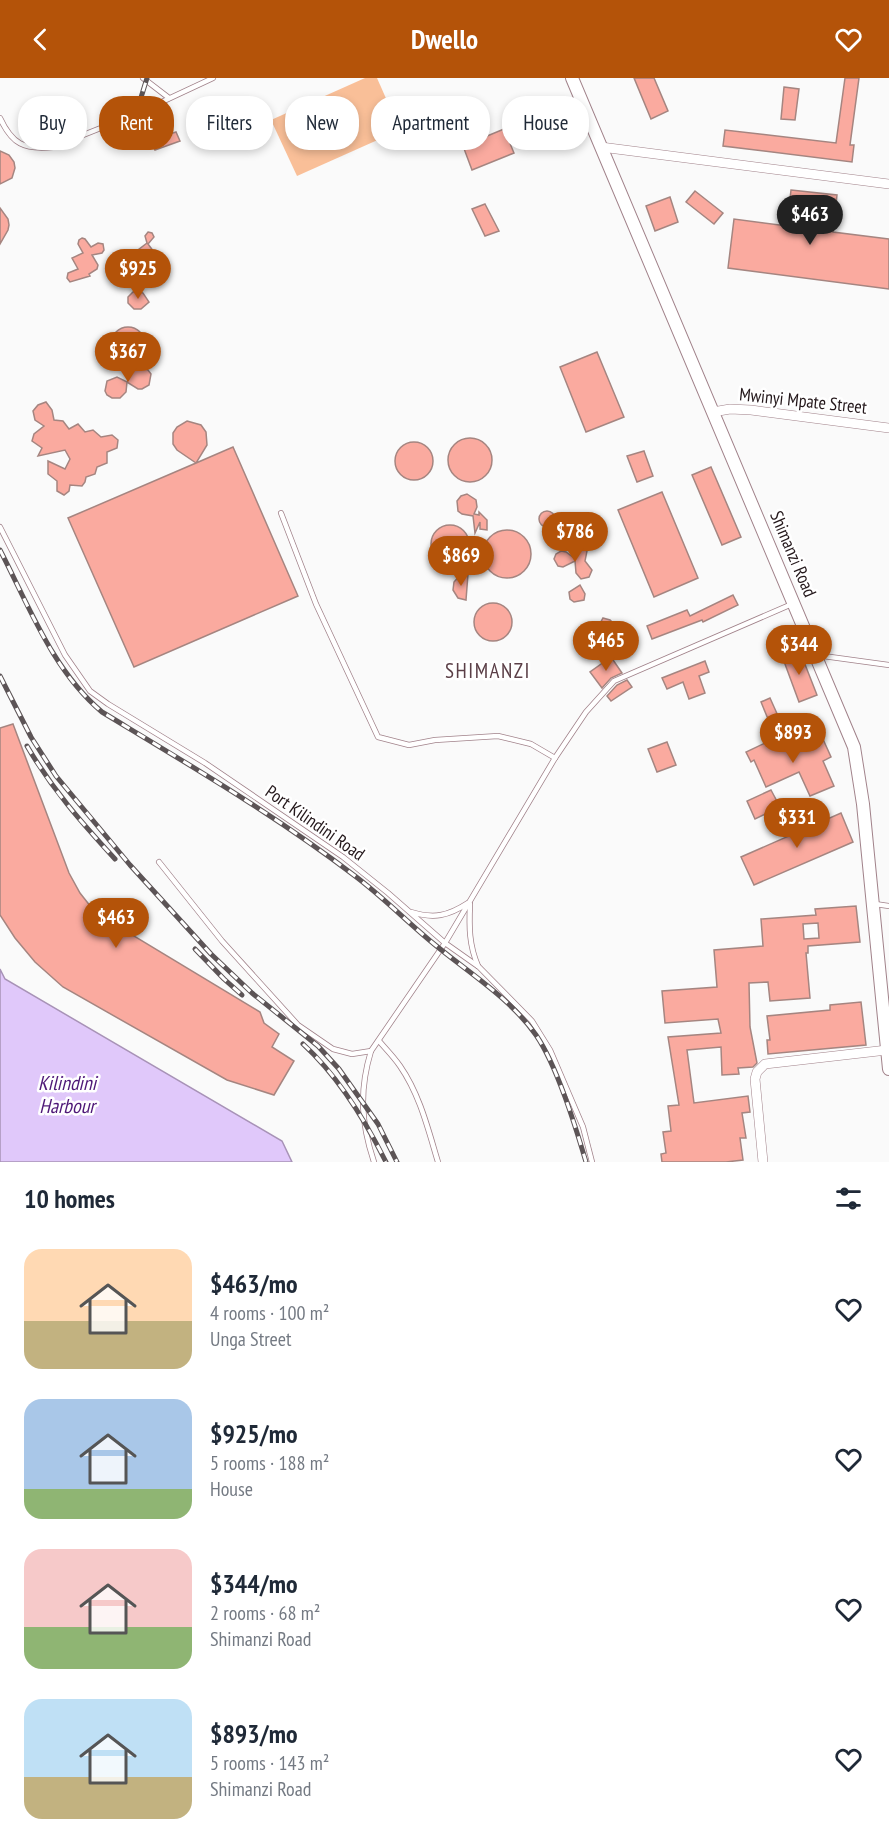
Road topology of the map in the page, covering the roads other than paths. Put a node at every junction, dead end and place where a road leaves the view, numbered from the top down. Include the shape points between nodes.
1 (143, 78) edge
2 (213, 78) edge
3 (572, 78) edge
4 (166, 96) edge
5 (173, 96) edge
6 (0, 118) edge
7 (99, 128) edge
8 (601, 147) junction
9 (889, 184) edge
10 (713, 412) junction
11 (889, 428) edge
12 (280, 513) dead end
13 (0, 527) edge
14 (794, 603) junction
15 (816, 656) junction
16 (889, 664) edge
17 (555, 758) junction
18 (159, 862) dead end
19 (470, 902) junction
20 (873, 904) junction
21 (889, 906) edge
22 (409, 911) junction
23 (445, 943) junction
24 (479, 967) junction
25 (379, 1041) junction
26 (887, 1050) junction
27 (371, 1051) junction
28 (889, 1069) edge
29 (374, 1162) edge
30 (438, 1162) edge
31 (592, 1162) edge
32 (763, 1162) edge

1 - 4 lane
2 - 5 lane
3 - 8 main road, Shimanzi Road
6 - 7 lane via 19,144 39,148 53,147
8 - 9 street
8 - 10 main road, Shimanzi Road
10 - 11 street, Mwinyi Mpate Street via 751,410
10 - 14 main road, Shimanzi Road
12 - 17 lane via 316,604 378,737 409,745 498,736 531,744
13 - 22 lane, Port Kilindini Road via 65,655 90,691 343,857
14 - 15 main road, Shimanzi Road
14 - 17 lane via 614,681 586,712
15 - 16 lane
15 - 20 main road, Shimanzi Road via 854,747
17 - 19 lane
18 - 27 lane via 222,941 298,1025 333,1049 352,1054
19 - 22 lane via 453,913 426,916
19 - 23 lane
19 - 24 lane via 471,951
20 - 21 lane
20 - 26 main road, Shimanzi Road
22 - 23 lane, Port Kilindini Road
23 - 24 lane, Port Kilindini Road
23 - 25 lane
24 - 31 lane, Port Kilindini Road via 532,1021 550,1050 583,1128
25 - 27 lane
25 - 30 lane via 411,1085
26 - 28 main road, Shimanzi Road
26 - 32 street via 765,1064 760,1068 755,1079
27 - 29 lane via 364,1074 362,1109 365,1137

